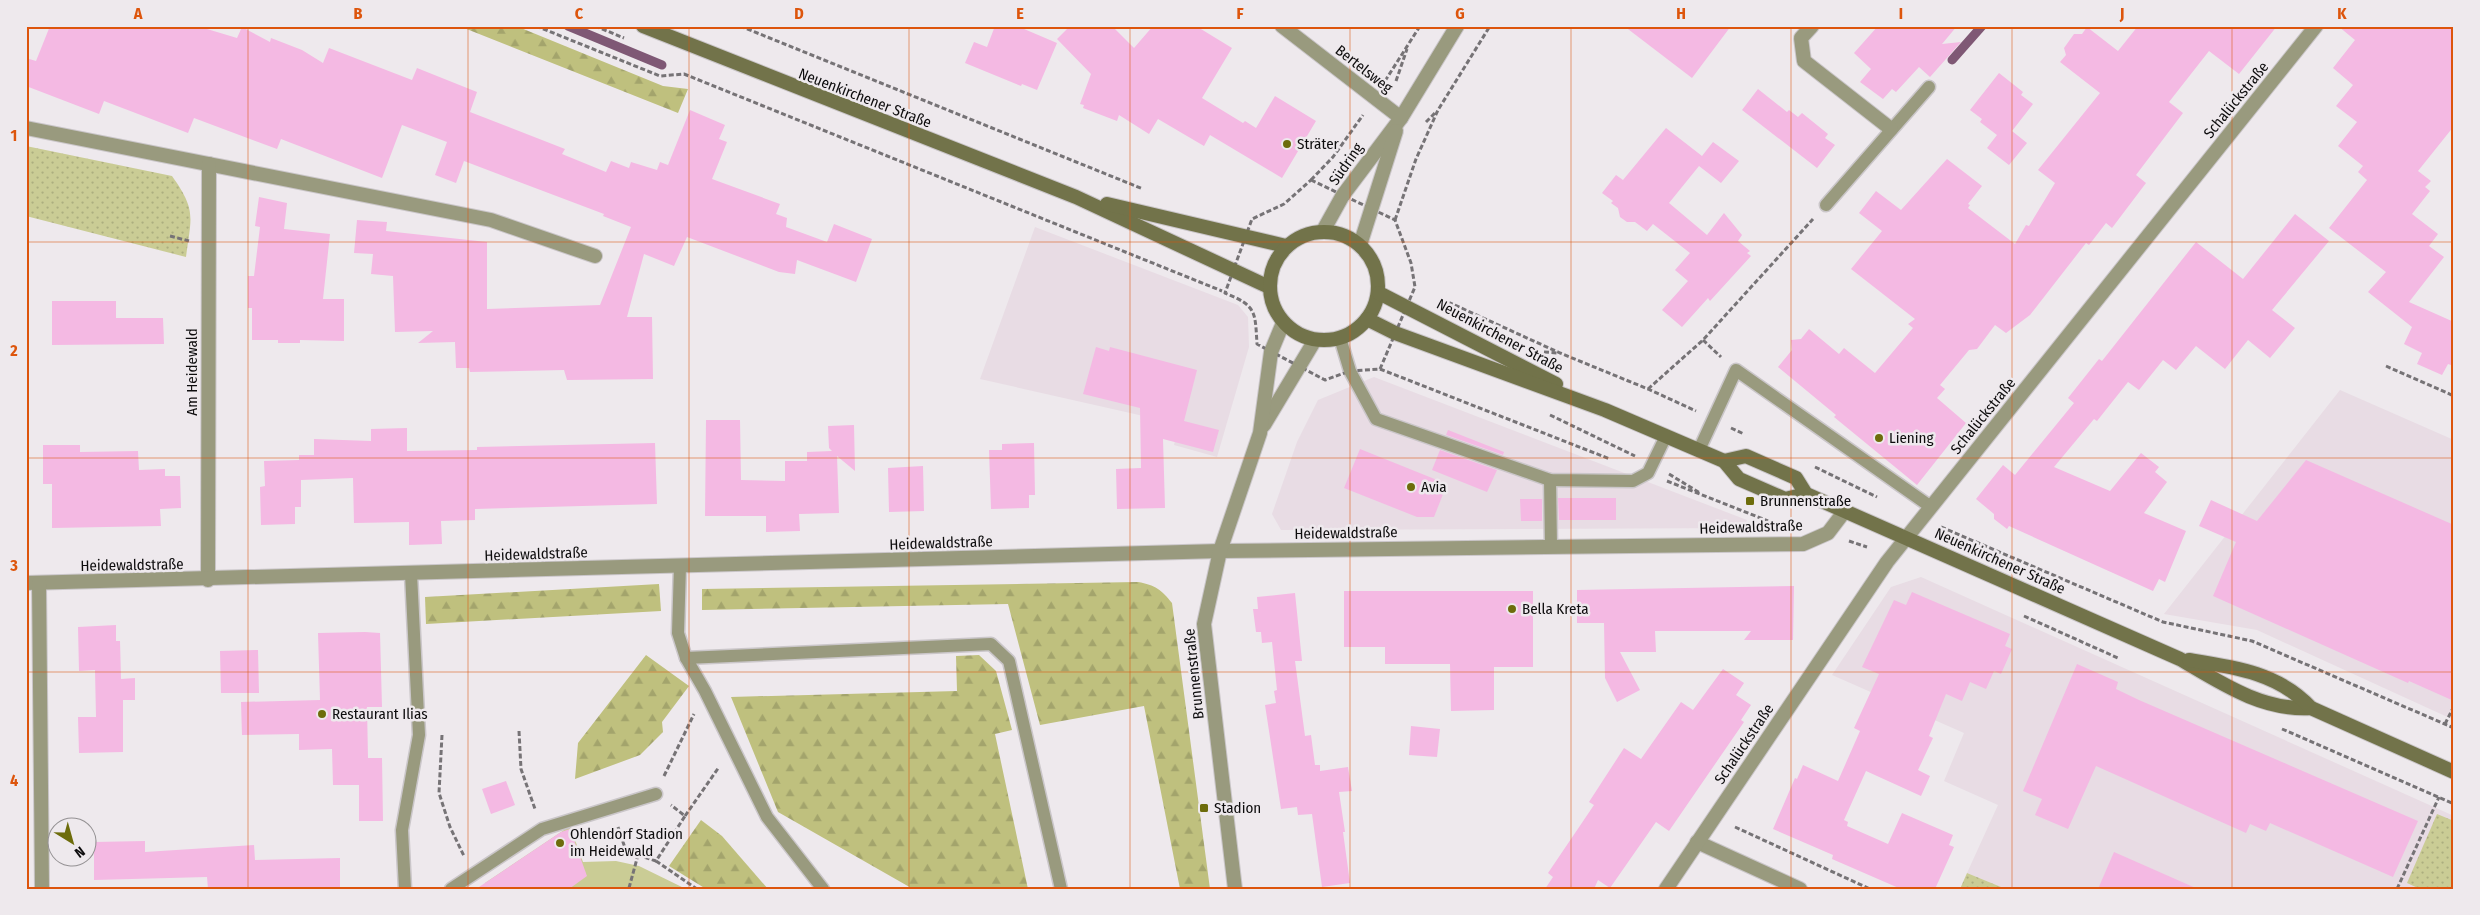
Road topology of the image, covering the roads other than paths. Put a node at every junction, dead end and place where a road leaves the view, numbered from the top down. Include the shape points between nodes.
1 (643, 26) edge
2 (1282, 26) edge
3 (1457, 26) edge
4 (1812, 26) edge
5 (2316, 26) edge
6 (1929, 87) dead end
7 (1401, 118) junction
8 (26, 128) edge
9 (1891, 130) junction
10 (209, 164) junction
11 (1076, 197) junction
12 (1826, 205) road end
13 (1324, 231) junction
14 (1360, 245) junction
15 (1286, 246) junction
16 (595, 256) dead end
17 (1269, 287) junction
18 (1378, 293) junction
19 (1367, 319) junction
20 (1283, 323) junction
21 (1340, 338) junction
22 (1315, 340) junction
23 (1605, 410) junction
24 (1260, 432) junction
25 (1666, 436) junction
26 (1699, 450) junction
27 (1724, 461) junction
28 (1550, 480) junction
29 (1806, 494) junction
30 (1931, 507) junction
31 (1844, 512) junction
32 (1907, 539) junction
33 (1551, 546) junction
34 (1220, 551) junction
35 (680, 566) junction
36 (411, 574) junction
37 (208, 580) junction
38 (33, 583) edge
39 (686, 658) junction
40 (2180, 658) junction
41 (2311, 708) junction
42 (2454, 772) edge
43 (656, 794) road end
44 (1697, 842) junction
45 (42, 889) edge
46 (405, 889) edge
47 (451, 889) edge
48 (823, 889) edge
49 (1061, 889) edge
50 (1235, 889) edge
51 (1666, 889) edge
52 (1800, 889) edge

1 - 11 main road, Neuenkirchener Straße
2 - 7 street, Bertelsweg
3 - 7 street, Südring
4 - 9 street via 1801,38 1804,61
5 - 30 street, Schalückstraße
6 - 9 lane
7 - 13 street, Südring via 1343,195
7 - 14 street, Südring
8 - 10 street
9 - 12 lane
10 - 16 street via 491,220
10 - 37 street, Am Heidewald
11 - 15 main road, Neuenkirchener Straße
11 - 17 main road, Neuenkirchener Straße
13 - 14 main road via 1349,237
13 - 15 main road via 1310,233
14 - 18 main road via 1378,275
15 - 17 main road via 1276,258
17 - 20 main road via 1273,306
18 - 19 main road
18 - 23 main road, Neuenkirchener Straße
19 - 21 main road via 1355,331
19 - 23 main road, Neuenkirchener Straße via 1395,333
20 - 22 main road via 1298,334
20 - 24 street, Brunnenstraße via 1271,352
21 - 22 main road
21 - 28 lane via 1350,371 1376,419
22 - 24 street, Brunnenstraße
23 - 25 main road, Neuenkirchener Straße
24 - 34 street, Brunnenstraße
25 - 26 main road, Neuenkirchener Straße
25 - 28 lane via 1651,469 1633,481
26 - 27 main road, Neuenkirchener Straße
26 - 30 lane via 1736,370
27 - 29 main road, Neuenkirchener Straße via 1739,479 1785,500
27 - 29 main road, Neuenkirchener Straße via 1746,456 1796,478
28 - 33 lane
29 - 31 main road, Neuenkirchener Straße
30 - 32 street, Schalückstraße
31 - 32 main road, Neuenkirchener Straße
31 - 33 street, Heidewaldstraße via 1828,533 1803,544
32 - 40 main road, Neuenkirchener Straße
32 - 44 street, Schalückstraße
33 - 34 street, Heidewaldstraße
34 - 35 street, Heidewaldstraße
34 - 50 street, Brunnenstraße via 1204,624
35 - 36 street, Heidewaldstraße
35 - 39 lane via 678,633
36 - 37 street, Heidewaldstraße
36 - 46 lane via 420,735 402,830
37 - 38 street, Heidewaldstraße
38 - 45 street
39 - 48 lane via 767,817
39 - 49 lane via 991,644 1009,662
40 - 41 main road, Neuenkirchener Straße via 2256,700 2291,710
40 - 41 main road, Neuenkirchener Straße via 2237,668 2265,678 2297,693
41 - 42 main road, Neuenkirchener Straße
43 - 47 lane via 542,829
44 - 51 street, Schalückstraße
44 - 52 street

